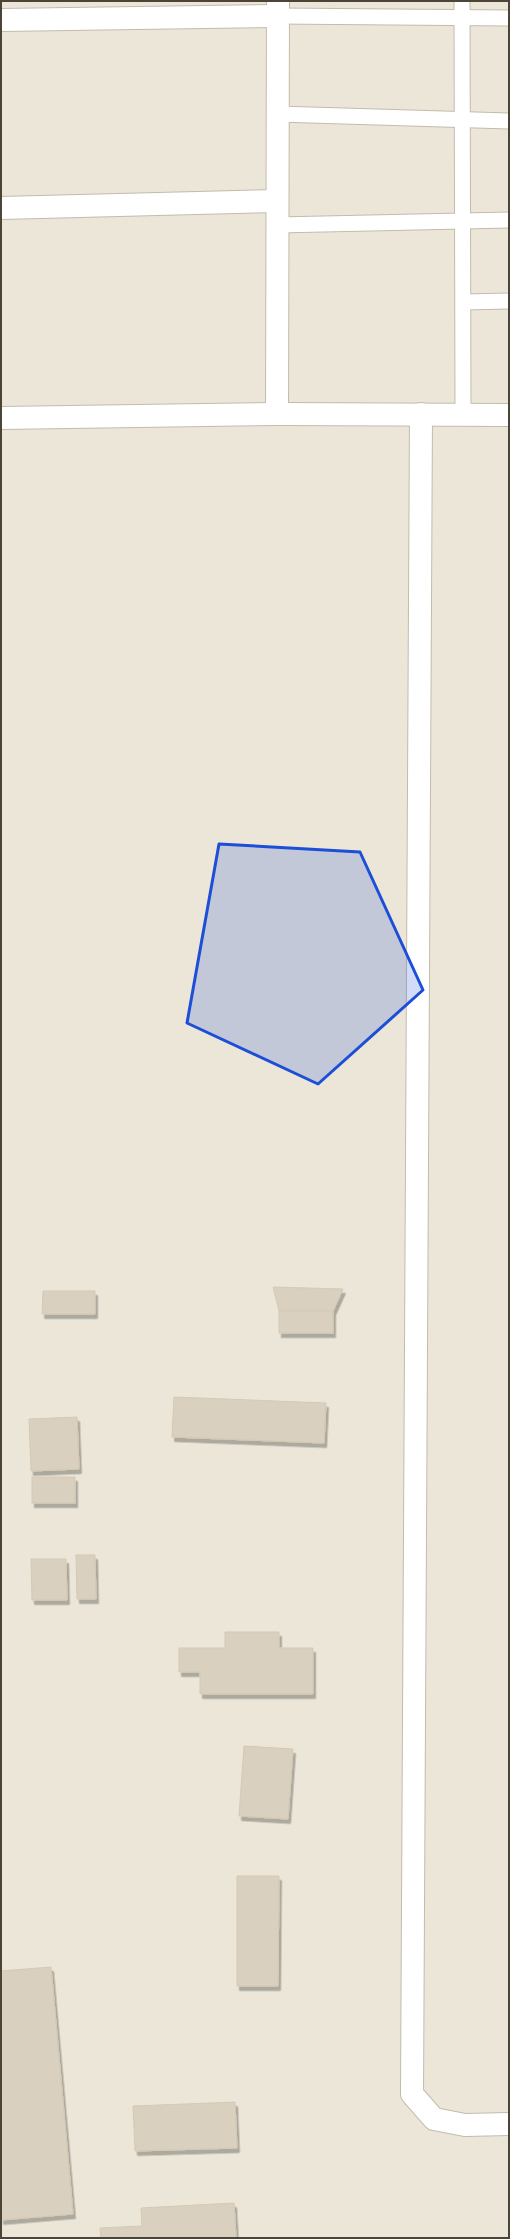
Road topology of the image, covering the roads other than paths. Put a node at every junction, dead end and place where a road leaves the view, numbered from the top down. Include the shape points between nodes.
1 (462, 1) edge
2 (278, 8) edge
3 (462, 18) junction
4 (509, 18) edge
5 (1, 20) edge
6 (277, 114) junction
7 (462, 120) junction
8 (509, 121) edge
9 (277, 201) junction
10 (1, 208) edge
11 (509, 220) edge
12 (464, 221) junction
13 (277, 225) junction
14 (509, 301) edge
15 (464, 302) junction
16 (277, 414) junction
17 (421, 414) junction
18 (463, 414) junction
19 (509, 415) edge
20 (1, 418) edge
21 (509, 2124) edge

1 - 3 lane
2 - 3 lane
2 - 5 street
2 - 6 street
3 - 4 lane
3 - 7 lane
6 - 7 lane
6 - 9 street
7 - 8 lane
7 - 12 lane
9 - 10 street
9 - 13 street
11 - 12 lane
12 - 13 lane
12 - 15 lane
13 - 16 street
14 - 15 lane
15 - 18 lane
16 - 17 street
16 - 20 street
17 - 18 street
17 - 21 street via 412,2094 434,2119 465,2125
18 - 19 street

